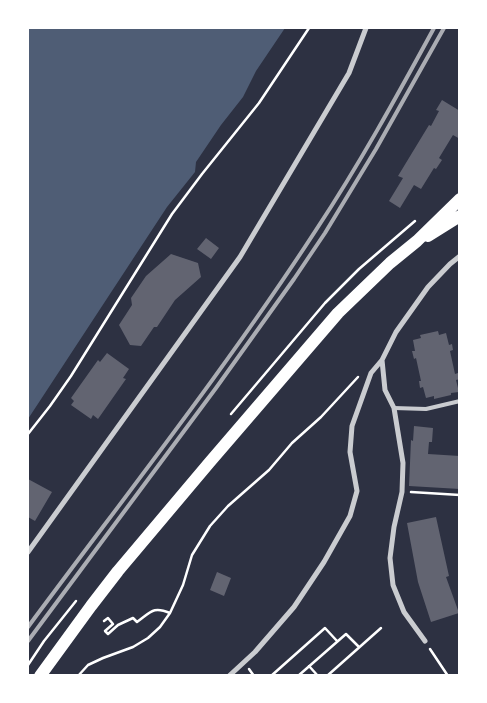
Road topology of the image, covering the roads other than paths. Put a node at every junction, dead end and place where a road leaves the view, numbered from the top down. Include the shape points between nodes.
1 (366, 28) edge
2 (460, 199) edge
3 (460, 216) edge
4 (417, 241) junction
5 (460, 256) edge
6 (382, 360) junction
7 (460, 401) edge
8 (394, 408) junction
9 (28, 552) edge
10 (425, 641) road end
11 (40, 676) edge
12 (229, 676) edge

1 - 9 street via 349,73 240,258
2 - 4 main road
3 - 4 main road
4 - 11 main road via 332,320 208,463 85,614
5 - 6 street via 428,287 396,332
6 - 8 street via 385,390
6 - 12 street via 371,373 352,426 350,452 356,491 350,516 294,607
7 - 8 lane via 426,409
8 - 10 street via 402,463 402,492 390,558 393,585 404,612

